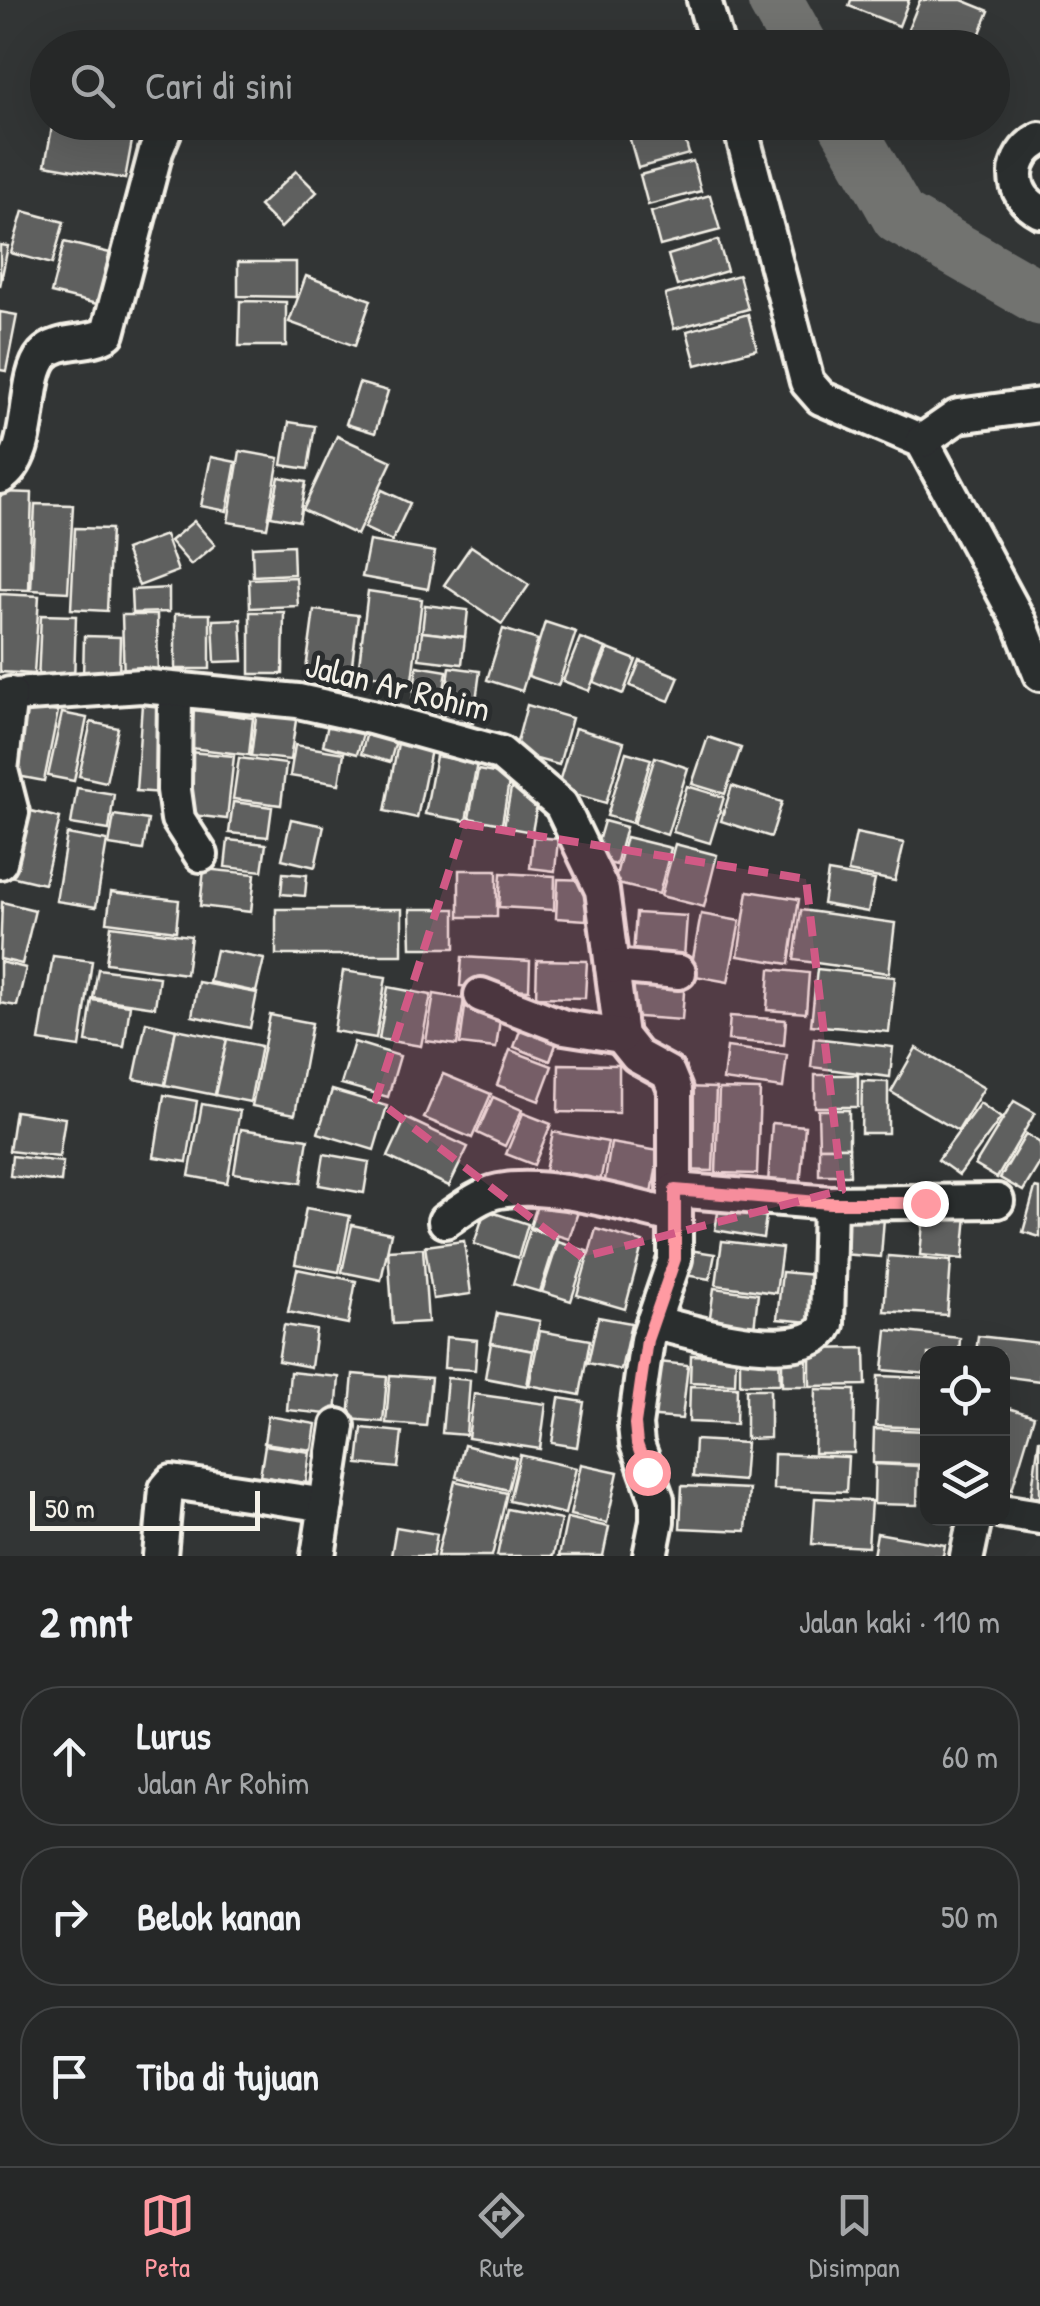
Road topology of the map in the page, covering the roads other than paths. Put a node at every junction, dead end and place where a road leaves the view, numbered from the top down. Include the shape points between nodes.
1 (704, 0) edge
2 (713, 30) edge
3 (161, 140) edge
4 (744, 140) edge
5 (1040, 140) edge
6 (1040, 211) edge
7 (1040, 405) edge
8 (922, 441) junction
9 (0, 477) edge
10 (1030, 623) edge
11 (1040, 674) edge
12 (175, 690) junction
13 (5, 695) edge
14 (201, 855) dead end
15 (0, 862) edge
16 (612, 966) junction
17 (678, 972) dead end
18 (482, 995) dead end
19 (621, 1036) junction
20 (997, 1201) dead end
21 (830, 1203) junction
22 (675, 1204) junction
23 (445, 1221) dead end
24 (652, 1322) junction
25 (338, 1426) dead end
26 (326, 1506) junction
27 (1010, 1512) edge
28 (1040, 1517) edge
29 (973, 1526) edge
30 (160, 1556) edge
31 (318, 1556) edge
32 (650, 1556) edge
33 (967, 1556) edge

1 - 2 street
3 - 9 street via 108,333 53,346 40,358 15,465
4 - 8 street via 807,382 820,398
5 - 6 street via 1019,158 1015,178 1024,200
7 - 8 street via 958,416
8 - 10 street
10 - 11 street
12 - 13 street, Jalan Ar Rohim
12 - 14 street via 178,819
12 - 16 street, Jalan Ar Rohim via 298,701 500,753 562,805 602,890
13 - 15 street via 1,770 12,813
16 - 17 street
16 - 19 street, Jalan Ar Rohim
18 - 19 street via 564,1026
19 - 22 street via 637,1056 668,1073 675,1090
20 - 21 street
21 - 22 street
21 - 24 street via 827,1324 816,1338 723,1342
22 - 23 street via 519,1190 475,1200
22 - 24 street via 675,1259
24 - 32 street via 635,1424 657,1499
25 - 26 street
26 - 30 street via 172,1482
26 - 31 street
27 - 28 street
29 - 33 street

